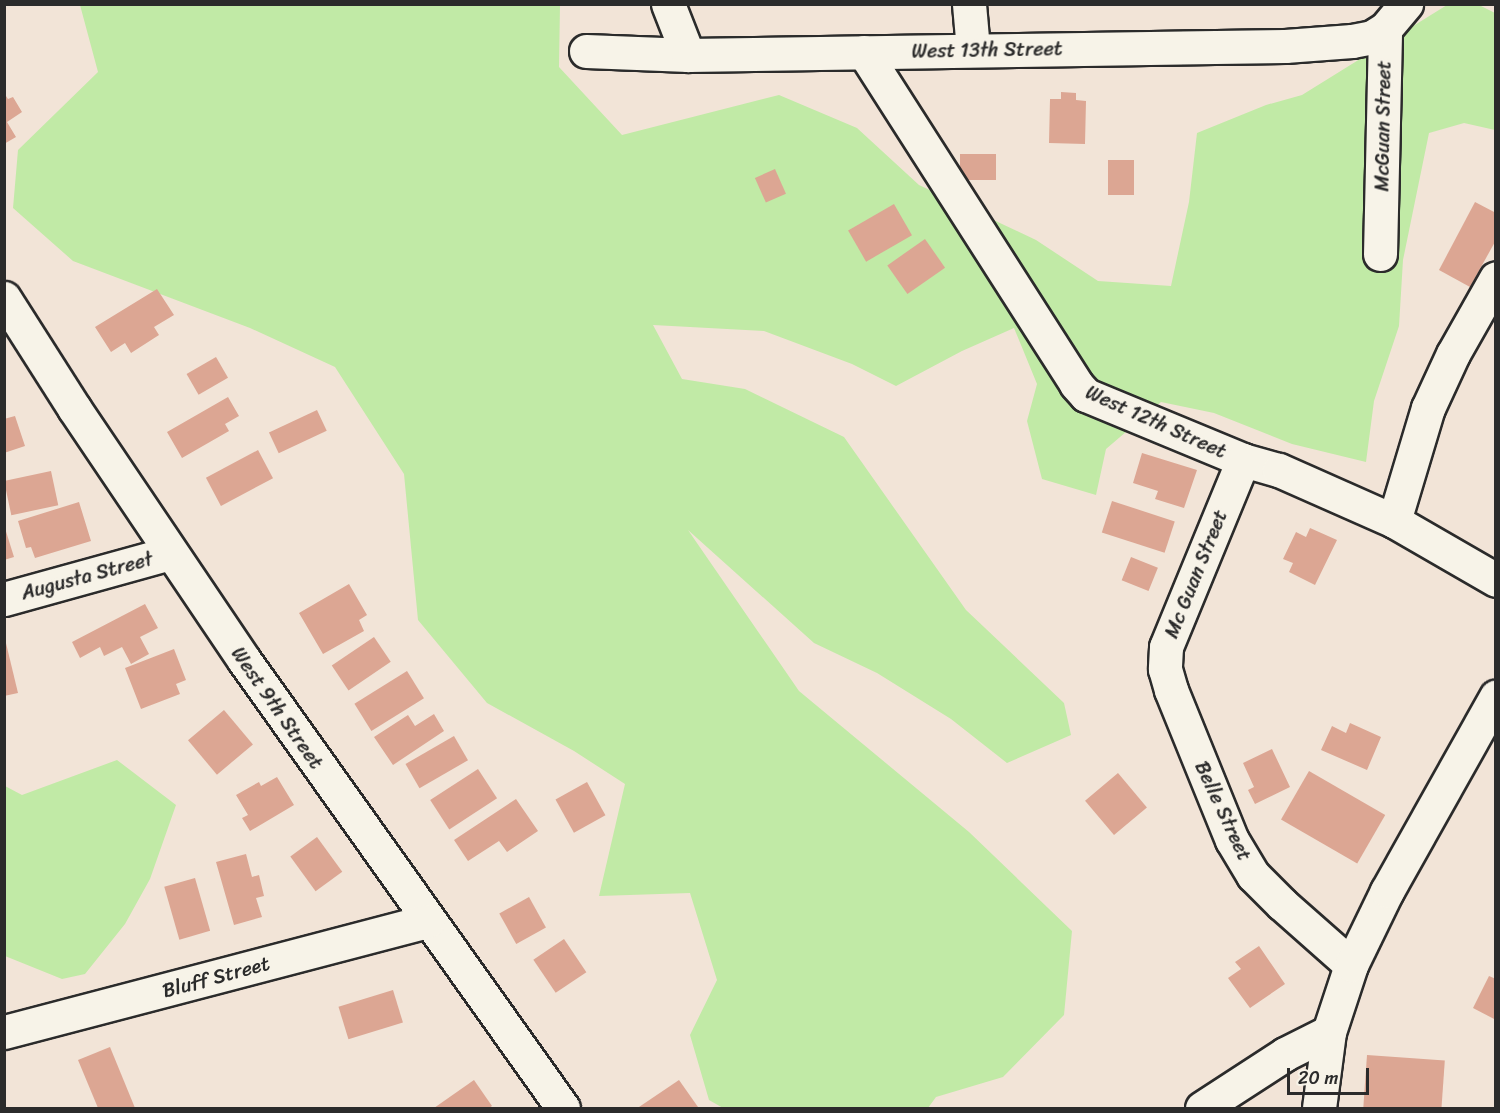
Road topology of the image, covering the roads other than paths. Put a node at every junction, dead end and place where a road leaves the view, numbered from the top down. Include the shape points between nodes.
1 (668, 4) edge
2 (969, 4) edge
3 (1395, 17) edge
4 (973, 50) junction
5 (586, 51) dead end
6 (864, 52) junction
7 (688, 55) junction
8 (1380, 254) dead end
9 (1496, 278) edge
10 (4, 298) edge
11 (1243, 460) junction
12 (1394, 521) junction
13 (170, 553) junction
14 (1496, 580) edge
15 (4, 598) edge
16 (1171, 690) joint
17 (1496, 697) edge
18 (428, 921) junction
19 (1351, 965) junction
20 (4, 1032) edge
21 (1329, 1032) junction
22 (563, 1108) edge
23 (1202, 1108) edge
24 (1319, 1108) edge

1 - 7 street
2 - 4 street
3 - 4 street, West 13th Street via 1372,36 1352,41 1285,46
3 - 8 street, McGuan Street
4 - 6 street, West 13th Street
5 - 7 street, West 13th Street
6 - 7 street, West 13th Street
6 - 11 street, West 12th Street via 1086,395
9 - 12 street via 1428,408
10 - 13 street, West 9th Street
11 - 12 street, West 12th Street via 1280,470
11 - 16 street, Mc Guan Street via 1166,647 1165,669
12 - 14 street, West 12th Street
13 - 15 street, Augusta Street
13 - 18 street, West 9th Street
16 - 19 street, Belle Street via 1232,840 1254,875
17 - 19 street via 1387,891
18 - 20 street, Bluff Street
18 - 22 street, West 9th Street
19 - 21 street
21 - 23 street via 1285,1054
21 - 24 street

